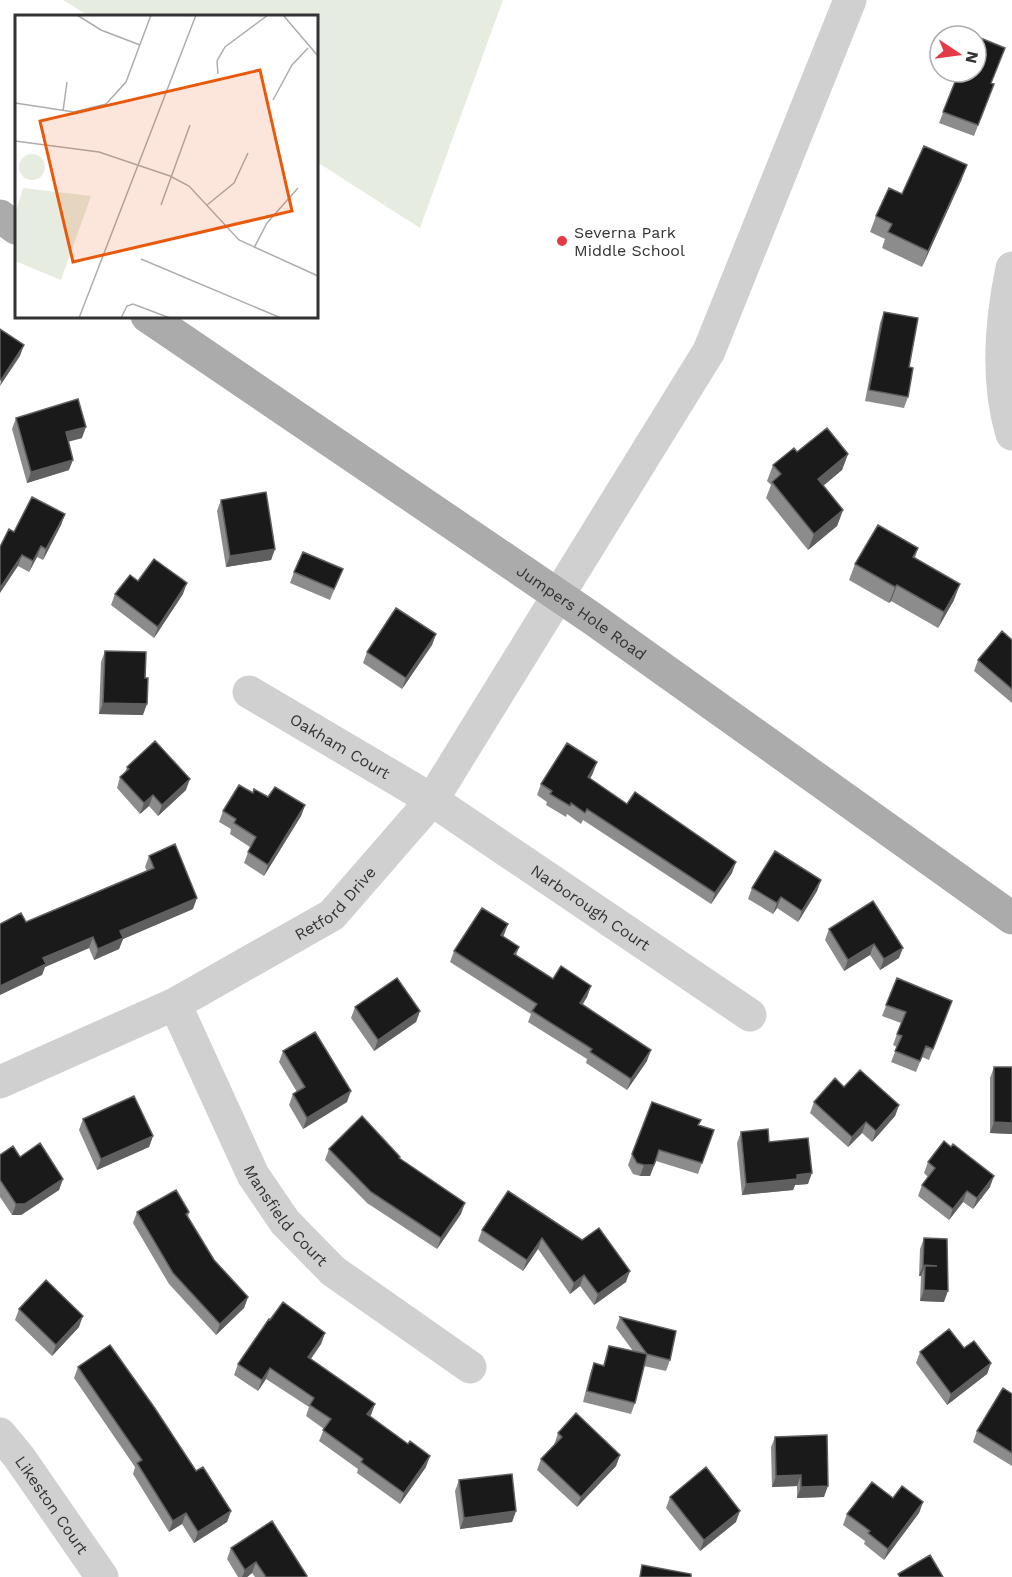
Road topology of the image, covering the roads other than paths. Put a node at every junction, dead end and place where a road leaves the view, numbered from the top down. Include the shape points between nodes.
1 (850, 0) edge
2 (0, 216) edge
3 (15, 227) edge
4 (1012, 268) edge
5 (150, 318) edge
6 (1012, 434) edge
7 (558, 596) junction
8 (249, 692) dead end
9 (432, 800) junction
10 (1012, 918) edge
11 (175, 1004) junction
12 (750, 1015) dead end
13 (0, 1082) edge
14 (470, 1367) dead end
15 (0, 1434) edge
16 (102, 1577) edge

1 - 7 street, Retford Drive via 709,351
2 - 3 main road
4 - 6 street via 1004,308 1001,367
5 - 7 main road, Jumpers Hole Road
7 - 9 street, Retford Drive
7 - 10 main road, Jumpers Hole Road
8 - 9 street, Oakham Court
9 - 11 street, Retford Drive via 332,915
9 - 12 street, Narborough Court
11 - 13 street, Retford Drive
11 - 14 street, Mansfield Court via 253,1175 285,1222 333,1271
15 - 16 street, Likeston Court

